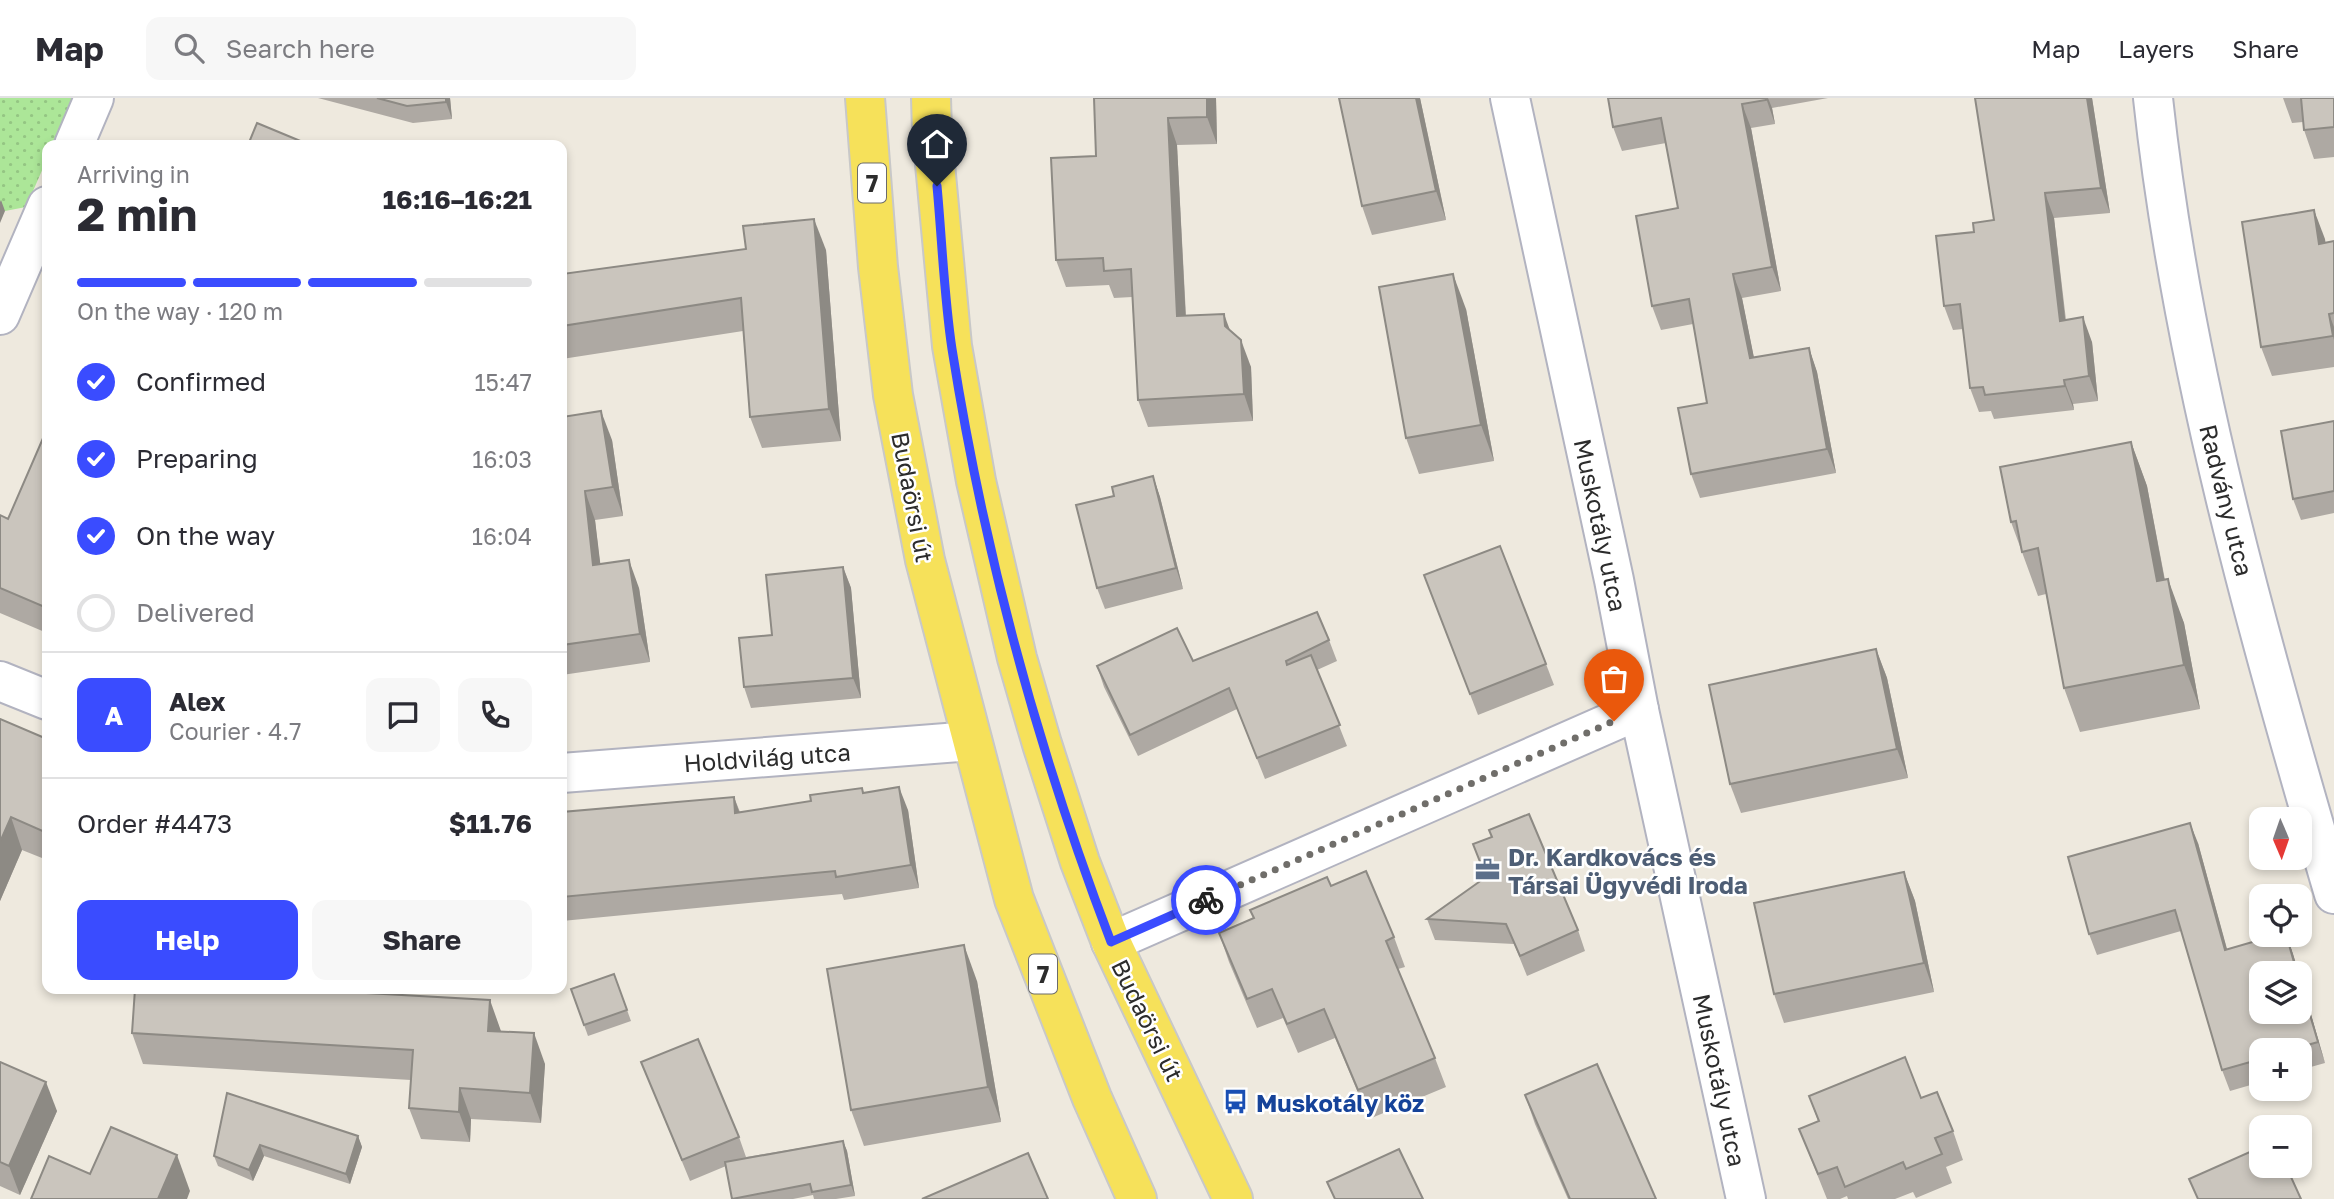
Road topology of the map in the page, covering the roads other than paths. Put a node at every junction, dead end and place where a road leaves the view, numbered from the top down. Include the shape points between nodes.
1 (94, 98) edge
2 (865, 98) edge
3 (931, 98) edge
4 (1510, 98) edge
5 (2153, 98) edge
6 (76, 140) edge
7 (42, 218) edge
8 (0, 315) edge
9 (0, 681) edge
10 (42, 698) edge
11 (1639, 710) junction
12 (972, 741) junction
13 (567, 773) edge
14 (2334, 894) edge
15 (1111, 942) junction
16 (1136, 1199) edge
17 (1233, 1199) edge
18 (1746, 1199) edge

1 - 6 street
2 - 12 main road, Budaörsi út / 7 via 893,395 925,560
3 - 15 main road, Budaörsi út via 952,346 975,481 1042,744
4 - 11 street, Muskotály utca
5 - 14 street, Radvány utca via 2182,291 2217,467
7 - 8 street
9 - 10 street
11 - 15 street
11 - 18 street, Muskotály utca
12 - 13 street, Holdvilág utca
12 - 16 main road, Budaörsi út / 7 via 1014,899
15 - 17 main road, Budaörsi út

